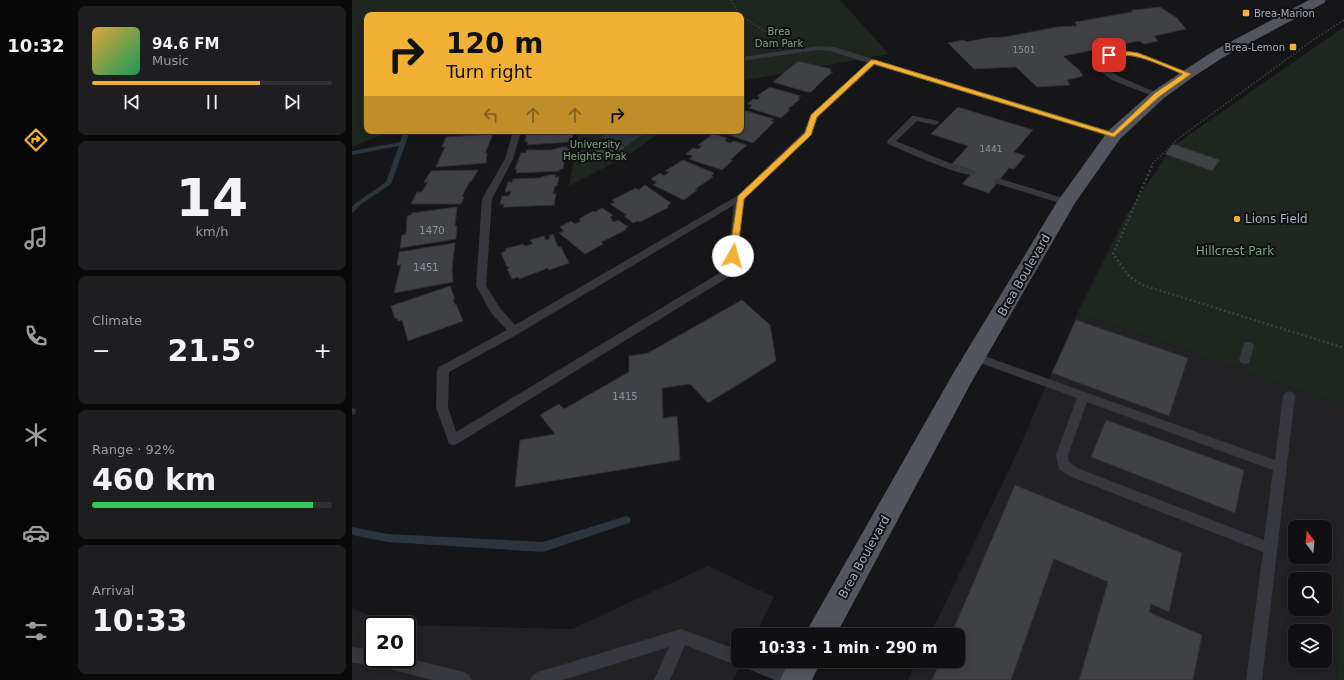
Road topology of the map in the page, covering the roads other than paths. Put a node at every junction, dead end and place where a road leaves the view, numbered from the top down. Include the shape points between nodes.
1 (1319, 0) edge
2 (744, 59) edge
3 (873, 62) junction
4 (1188, 74) junction
5 (1158, 95) junction
6 (934, 123) dead end
7 (516, 134) edge
8 (1114, 135) junction
9 (972, 173) dead end
10 (998, 181) dead end
11 (740, 198) junction
12 (1066, 202) junction
13 (514, 331) junction
14 (1248, 346) dead end
15 (976, 357) junction
16 (1245, 360) dead end
17 (1084, 395) junction
18 (1289, 396) dead end
19 (1280, 467) junction
20 (1271, 549) junction
21 (824, 628) edge
22 (681, 636) junction
23 (352, 655) edge
24 (731, 655) edge
25 (364, 657) edge
26 (415, 668) edge
27 (764, 668) edge
28 (802, 668) edge
29 (464, 680) edge
30 (538, 680) edge
31 (662, 680) edge
32 (795, 680) edge
33 (1254, 680) edge

1 - 4 main road, Brea Boulevard via 1222,52
2 - 3 lane via 818,48 831,49
3 - 8 lane
3 - 11 lane via 814,116 808,134
4 - 5 main road, Brea Boulevard
4 - 5 lane via 1136,54 1116,53 1102,60 1103,69 1115,78
5 - 8 main road, Brea Boulevard
6 - 9 lane via 915,118 891,142
7 - 13 lane via 509,159 487,199 480,286 496,311
8 - 12 main road, Brea Boulevard
10 - 12 lane
11 - 13 lane
11 - 13 lane via 731,271 453,440 442,407 443,370
12 - 15 main road, Brea Boulevard
14 - 16 lane
15 - 17 lane
15 - 21 main road, Brea Boulevard
17 - 19 lane
17 - 20 lane via 1062,455 1063,465 1073,472
18 - 19 lane
19 - 20 lane
20 - 33 lane
22 - 24 lane
22 - 30 lane
22 - 31 lane
23 - 25 lane
26 - 29 lane
27 - 32 lane
28 - 32 main road

